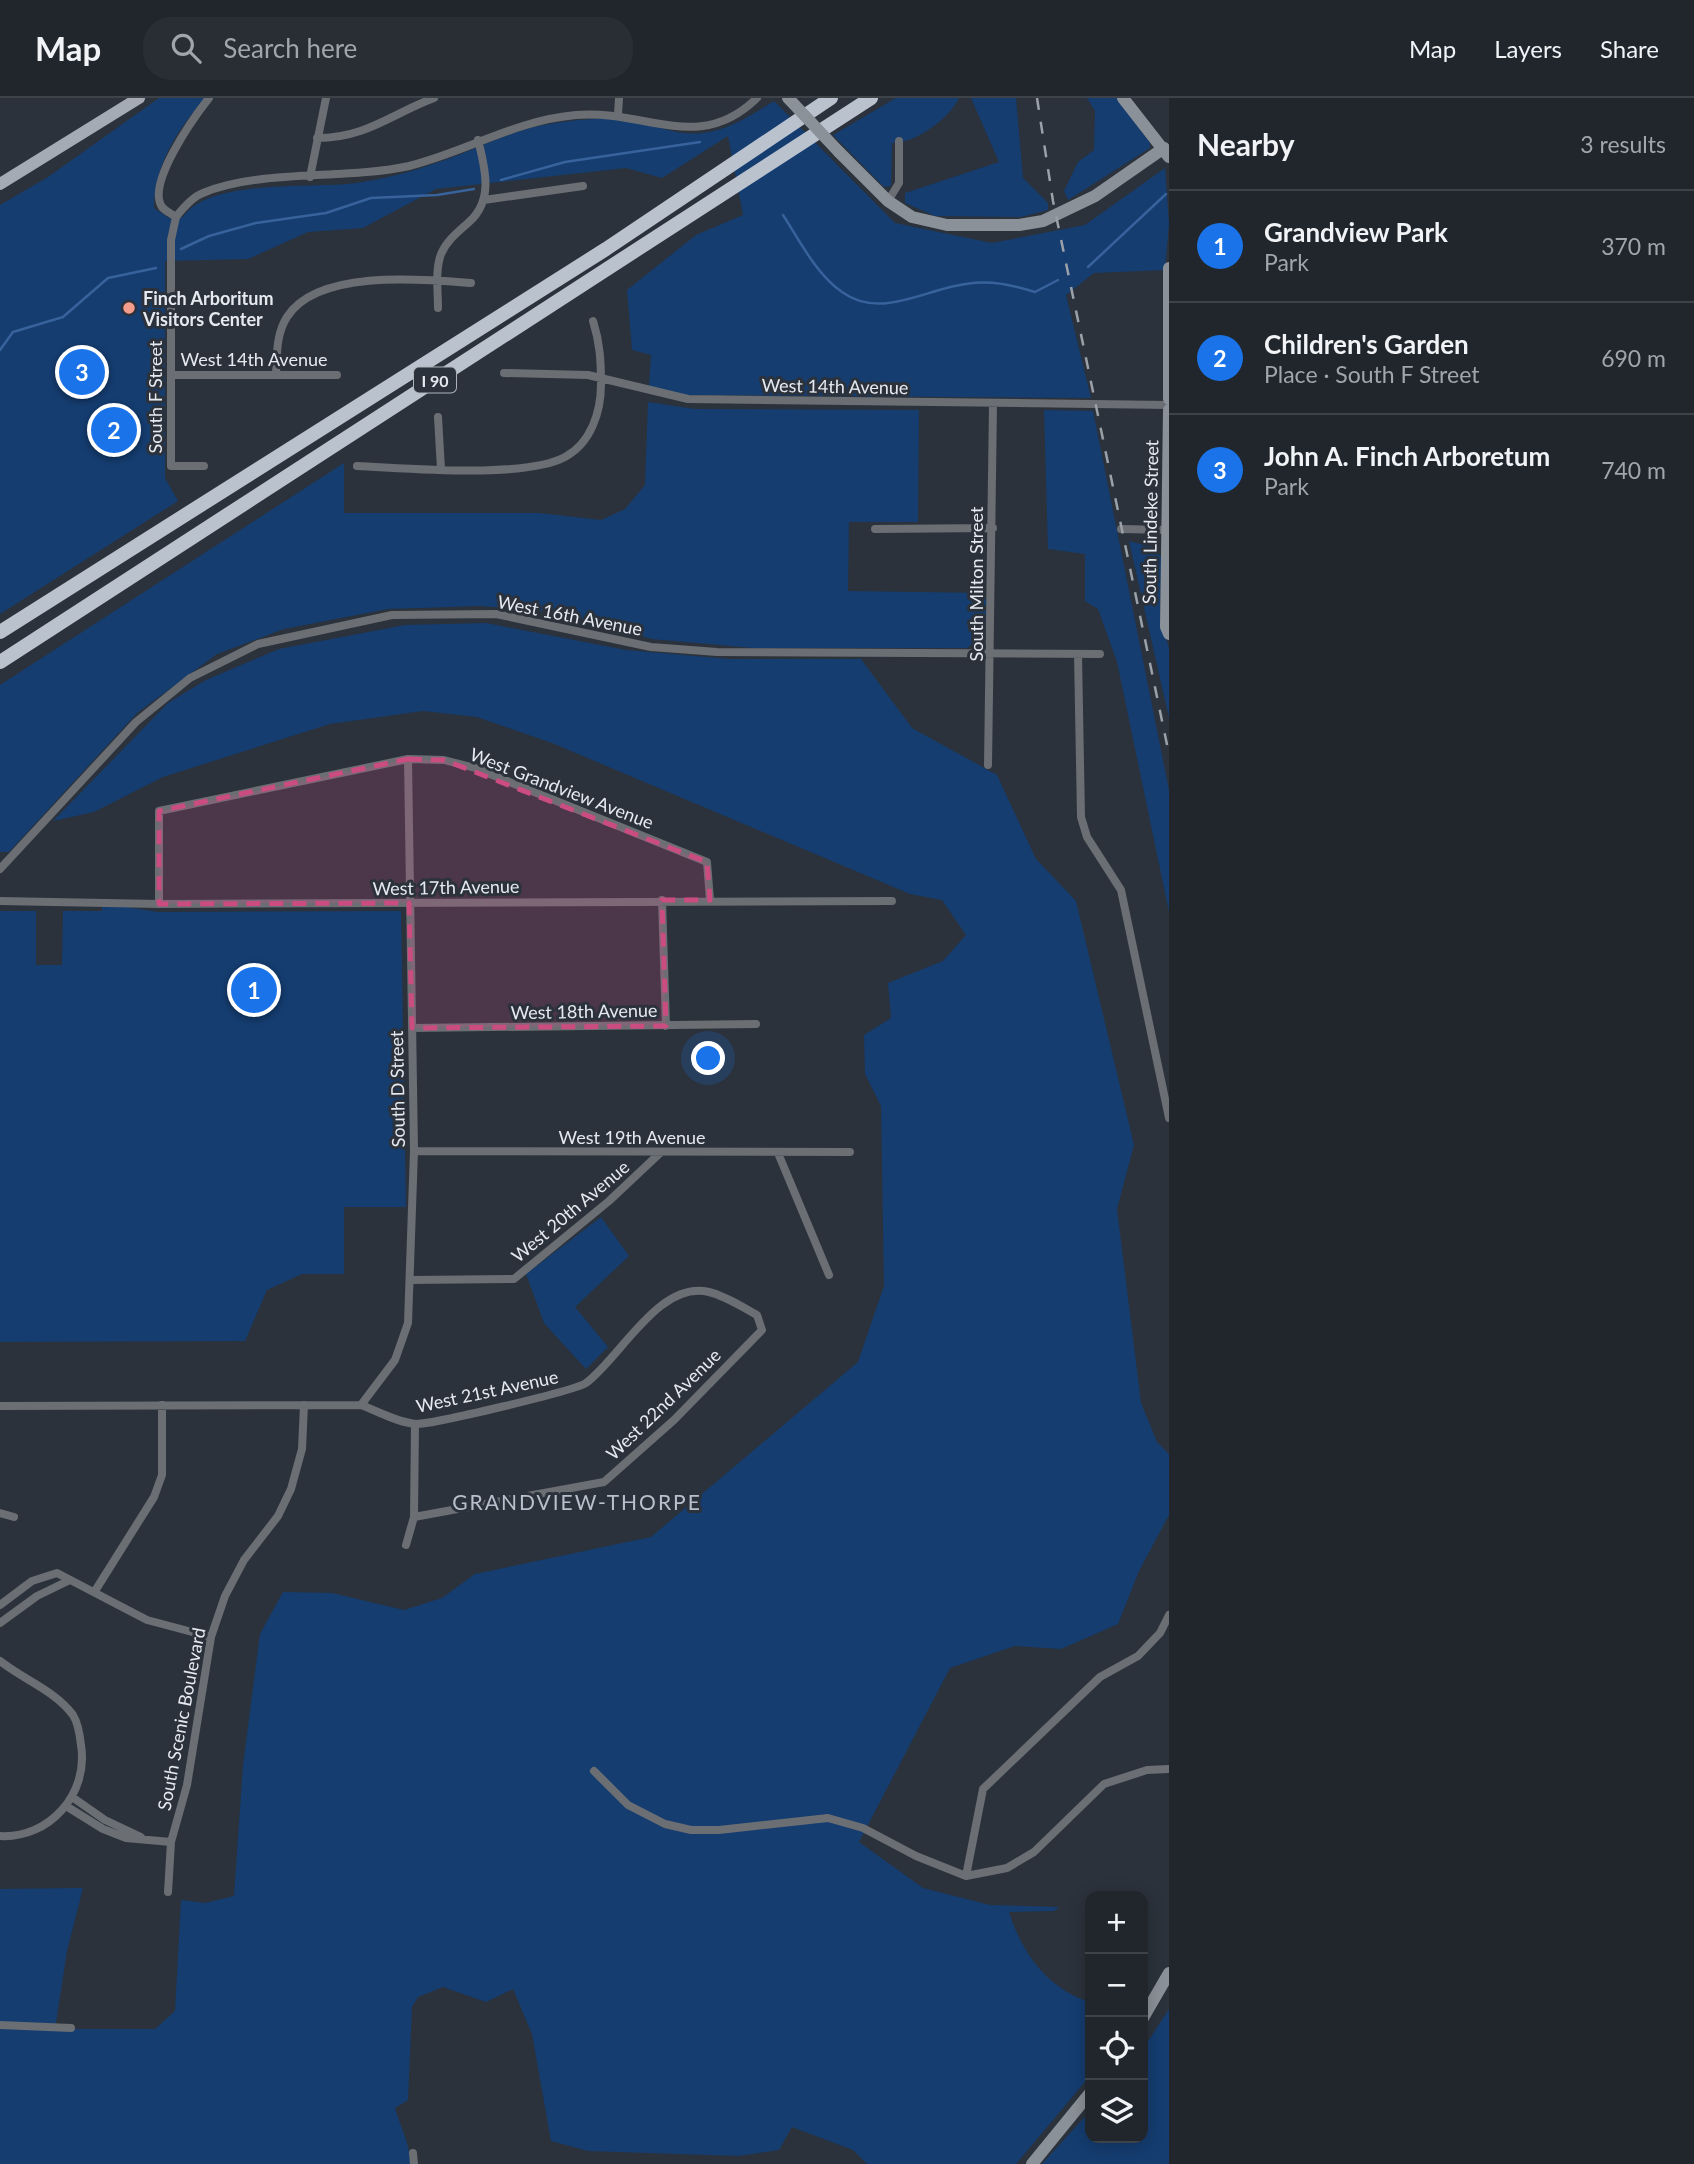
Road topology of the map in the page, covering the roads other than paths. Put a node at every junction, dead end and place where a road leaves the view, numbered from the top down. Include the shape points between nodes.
1 (139, 98) edge
2 (209, 98) edge
3 (326, 98) edge
4 (434, 98) edge
5 (619, 98) edge
6 (757, 98) edge
7 (788, 98) edge
8 (831, 98) edge
9 (871, 98) edge
10 (1123, 98) edge
11 (618, 114) junction
12 (317, 138) junction
13 (478, 140) junction
14 (899, 141) dead end
15 (1167, 150) edge
16 (310, 177) junction
17 (0, 184) edge
18 (583, 186) dead end
19 (484, 200) junction
20 (888, 201) junction
21 (176, 217) junction
22 (1169, 268) edge
23 (437, 280) junction
24 (471, 283) dead end
25 (438, 308) dead end
26 (593, 321) dead end
27 (504, 373) dead end
28 (171, 375) junction
29 (276, 375) junction
30 (337, 375) dead end
31 (601, 379) junction
32 (1169, 399) edge
33 (993, 404) junction
34 (1169, 407) edge
35 (438, 417) dead end
36 (204, 466) dead end
37 (357, 466) dead end
38 (441, 470) junction
39 (993, 528) junction
40 (875, 529) dead end
41 (1121, 529) dead end
42 (1168, 530) edge
43 (0, 632) edge
44 (1169, 634) edge
45 (992, 652) junction
46 (1077, 654) junction
47 (1100, 654) dead end
48 (0, 662) edge
49 (408, 759) junction
50 (988, 765) dead end
51 (0, 869) edge
52 (662, 900) junction
53 (710, 900) junction
54 (0, 901) edge
55 (892, 901) dead end
56 (159, 904) junction
57 (409, 904) junction
58 (756, 1024) dead end
59 (666, 1026) junction
60 (412, 1028) junction
61 (1169, 1118) edge
62 (414, 1151) junction
63 (850, 1152) dead end
64 (660, 1153) junction
65 (778, 1153) junction
66 (828, 1276) dead end
67 (410, 1280) junction
68 (762, 1329) joint
69 (162, 1405) junction
70 (304, 1405) junction
71 (361, 1405) junction
72 (0, 1406) edge
73 (415, 1424) junction
74 (0, 1513) edge
75 (13, 1517) dead end
76 (414, 1517) junction
77 (407, 1545) dead end
78 (70, 1580) junction
79 (95, 1591) junction
80 (0, 1605) edge
81 (1169, 1615) edge
82 (0, 1623) edge
83 (211, 1637) junction
84 (0, 1661) edge
85 (1169, 1769) edge
86 (594, 1771) dead end
87 (72, 1797) junction
88 (66, 1806) junction
89 (0, 1836) edge
90 (141, 1837) junction
91 (171, 1842) junction
92 (965, 1876) junction
93 (167, 1892) dead end
94 (1169, 1973) edge
95 (1144, 2017) edge
96 (0, 2025) edge
97 (71, 2028) dead end
98 (1085, 2099) edge
99 (413, 2153) dead end
100 (414, 2164) edge
101 (1032, 2164) edge

1 - 17 main road
2 - 21 street via 163,172 158,194 162,207
3 - 12 street
4 - 12 street via 386,123
5 - 11 street
6 - 11 street via 723,124 681,127
7 - 20 street, bridge
8 - 43 highway, I 90 via 606,249
9 - 48 highway, I 90
10 - 15 street
11 - 13 street via 547,119
12 - 16 street
13 - 16 street via 444,155 384,171
13 - 19 street via 486,176
14 - 20 street via 899,183
15 - 20 street via 1095,196 1035,223 936,224 912,217
16 - 21 street via 203,193
18 - 19 street
19 - 23 street via 474,217 450,239 441,255
21 - 28 street, South F Street via 171,240
22 - 32 street
23 - 24 street
23 - 25 street
23 - 29 street via 323,288 300,302 280,331
26 - 31 street via 601,345
27 - 31 street, West 14th Avenue
28 - 29 street, West 14th Avenue
28 - 36 street, South F Street via 171,466
29 - 30 street, West 14th Avenue
31 - 33 street, West 14th Avenue via 688,398
31 - 38 street via 601,404 589,436 566,457 536,468
33 - 34 street, West 14th Avenue
33 - 39 street, South Milton Street
34 - 42 street, South Lindeke Street
35 - 38 street
37 - 38 street
39 - 40 street
39 - 45 street, South Milton Street
41 - 42 street
42 - 44 street, South Lindeke Street
45 - 46 street, West 16th Avenue
45 - 50 street, South Milton Street
45 - 51 street, West 16th Avenue via 765,654 690,650 651,647 496,614 392,615 258,644 190,678 135,722
46 - 47 street, West 16th Avenue
46 - 61 street via 1081,817 1087,837 1121,890
49 - 53 street, West Grandview Avenue via 444,760 475,768 707,862
49 - 56 street, West Grandview Avenue via 159,811
49 - 57 street, South D Street
52 - 53 street, West 17th Avenue
52 - 57 street, West 17th Avenue
52 - 59 street
53 - 55 street, West 17th Avenue
54 - 56 street, West 17th Avenue
56 - 57 street, West 17th Avenue
57 - 60 street, South D Street
58 - 59 street, West 18th Avenue
59 - 60 street, West 18th Avenue
60 - 62 street, South D Street
62 - 64 street, West 19th Avenue
62 - 67 street, South D Street
63 - 65 street, West 19th Avenue
64 - 65 street, West 19th Avenue
64 - 67 street, West 20th Avenue via 514,1279
65 - 66 street
67 - 71 street, South D Street via 404,1339 395,1360
68 - 73 street, West 21st Avenue via 757,1315 720,1296 688,1292 666,1300 585,1384
68 - 76 street, West 22nd Avenue via 674,1420 604,1482
69 - 70 street, West 21st Avenue
69 - 72 street, West 21st Avenue
69 - 79 street via 162,1475 154,1497
70 - 71 street, West 21st Avenue
70 - 83 street, South Scenic Boulevard via 302,1449 291,1489 278,1516 244,1560
71 - 73 street, West 21st Avenue
73 - 76 street
74 - 75 street
76 - 77 street
78 - 79 street
78 - 80 street via 57,1573 42,1576
78 - 82 street via 37,1596
79 - 83 street via 147,1620
81 - 92 street via 1160,1633 1138,1656 1100,1677 983,1789
83 - 91 street, South Scenic Boulevard via 187,1785
84 - 87 street via 53,1694 75,1717 83,1754
85 - 92 street via 1147,1770 1104,1784 1034,1852 1007,1868
86 - 92 street via 628,1805 665,1824 719,1830 828,1818 863,1828
87 - 88 street
87 - 90 street
88 - 89 street via 32,1831
88 - 90 street via 103,1829 126,1838
90 - 91 street
91 - 93 street, South Scenic Boulevard
94 - 95 street
96 - 97 street
98 - 101 street
99 - 100 street

